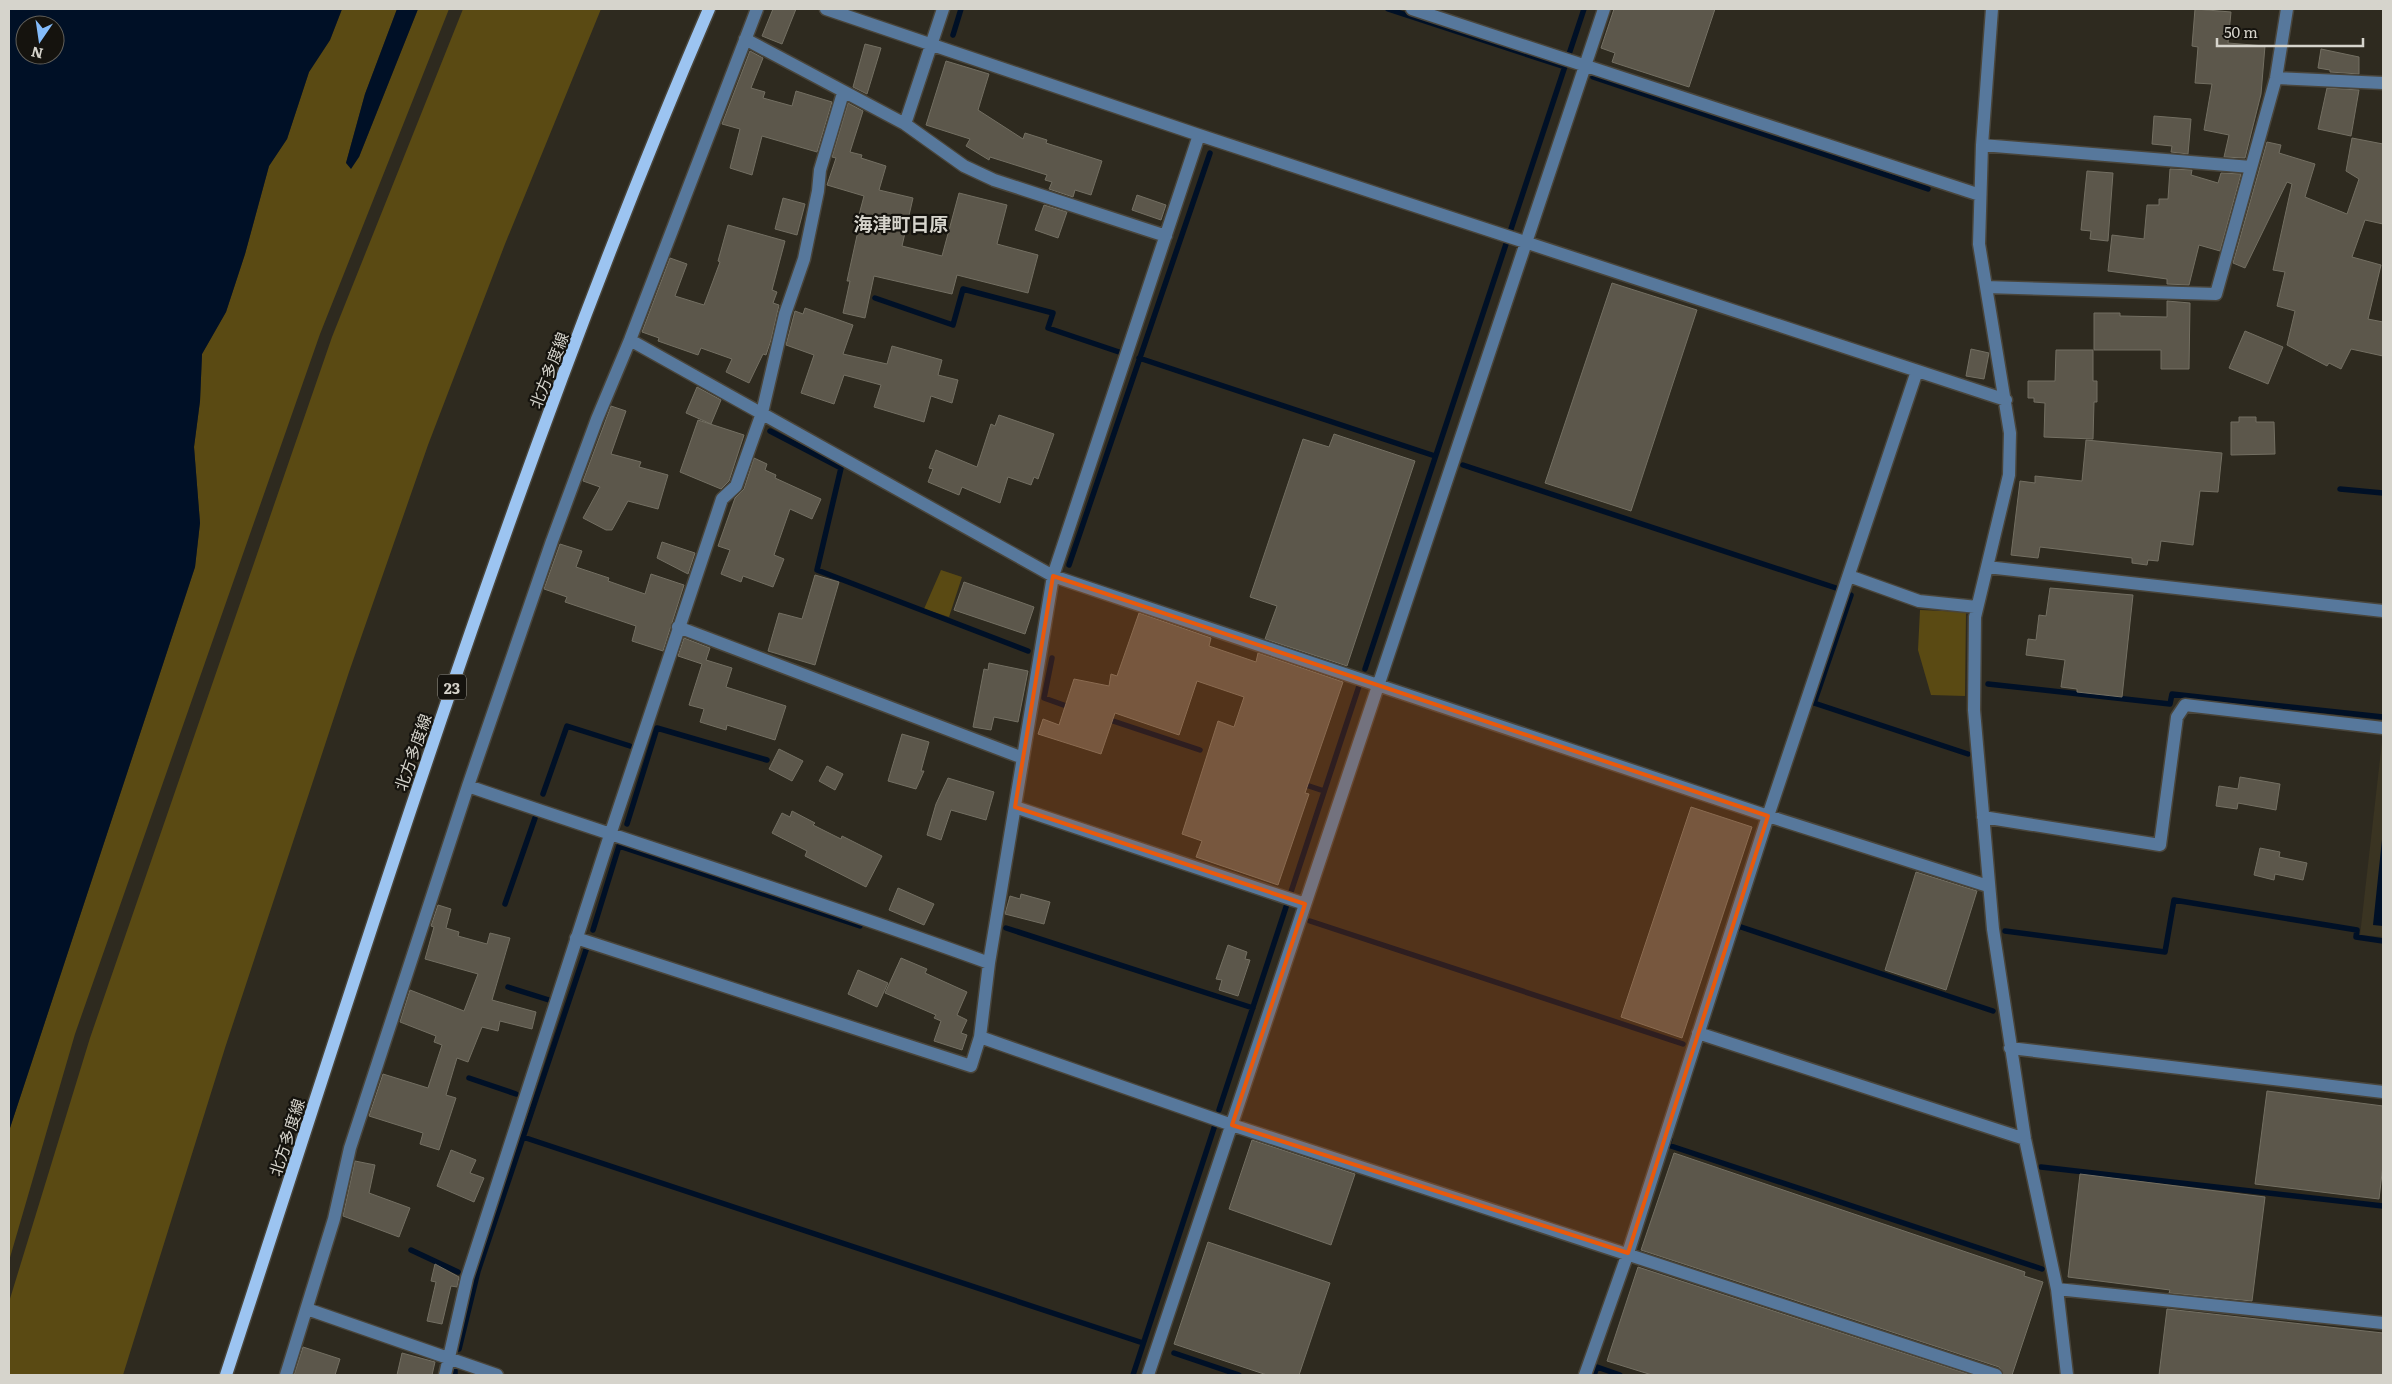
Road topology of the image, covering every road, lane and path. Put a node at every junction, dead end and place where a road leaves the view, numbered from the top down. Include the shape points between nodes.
1 (709, 9) edge
2 (758, 9) edge
3 (826, 9) edge
4 (943, 9) edge
5 (1412, 9) edge
6 (1604, 9) edge
7 (1992, 9) edge
8 (2287, 9) edge
9 (745, 39) junction
10 (930, 45) junction
11 (1581, 64) junction
12 (2276, 78) junction
13 (2383, 82) edge
14 (844, 93) junction
15 (905, 124) junction
16 (1199, 135) junction
17 (1982, 145) junction
18 (2251, 167) junction
19 (1980, 195) junction
20 (1166, 236) junction
21 (1521, 241) junction
22 (1986, 287) junction
23 (630, 340) junction
24 (1917, 371) junction
25 (2006, 400) junction
26 (762, 413) junction
27 (1987, 567) junction
28 (1053, 576) junction
29 (1848, 576) junction
30 (1977, 607) junction
31 (2383, 611) edge
32 (678, 627) junction
33 (1377, 685) junction
34 (2383, 728) edge
35 (1023, 758) junction
36 (468, 786) junction
37 (1015, 806) junction
38 (1768, 816) junction
39 (1982, 817) junction
40 (610, 834) junction
41 (1988, 886) junction
42 (1302, 903) junction
43 (576, 938) junction
44 (989, 962) junction
45 (1698, 1033) junction
46 (980, 1037) junction
47 (2010, 1048) junction
48 (2383, 1092) edge
49 (1232, 1125) junction
50 (2025, 1139) junction
51 (1628, 1253) junction
52 (2057, 1288) junction
53 (307, 1309) junction
54 (2383, 1322) edge
55 (448, 1359) junction
56 (226, 1375) edge
57 (286, 1375) edge
58 (445, 1375) edge
59 (497, 1375) edge
60 (1148, 1375) edge
61 (1585, 1375) edge
62 (1996, 1375) edge
63 (2067, 1375) edge

1 - 56 main road, 北方多度線 / 23 via 656,132 542,430 432,744
2 - 9 street
3 - 10 street
4 - 10 street
5 - 11 street
6 - 11 street
7 - 17 street
8 - 12 street
9 - 14 street
9 - 23 street
10 - 15 street
10 - 16 street
11 - 19 street
11 - 21 street
12 - 13 street
12 - 18 street
14 - 15 street
14 - 26 street via 820,170 804,259 785,314
15 - 20 street via 964,166 994,180
16 - 20 street
16 - 21 street
17 - 18 street
17 - 19 street
18 - 22 street via 2216,294
19 - 22 street via 1979,244
20 - 28 street
21 - 24 street
21 - 33 street
22 - 25 street
23 - 26 street
23 - 36 street via 555,533
24 - 25 street
24 - 29 street
25 - 27 street via 2010,433 2009,474
26 - 28 street
26 - 32 street via 736,486 722,500
27 - 30 street
27 - 31 street
28 - 33 street
28 - 35 street
29 - 30 street via 1919,601
29 - 38 street
30 - 39 street via 1974,710
32 - 35 street
32 - 40 street
33 - 38 street
33 - 42 street
34 - 39 street via 2185,705 2177,717 2160,845
35 - 37 street
36 - 40 street
36 - 53 street via 350,1148 334,1219
37 - 42 street
37 - 44 street
38 - 41 street
38 - 45 street
39 - 41 street
40 - 43 street
40 - 44 street
41 - 47 street
42 - 49 street
43 - 46 street via 971,1066
43 - 55 street via 467,1278
44 - 46 street
45 - 50 street
45 - 51 street
46 - 49 street
47 - 48 street
47 - 50 street
49 - 51 street
49 - 60 street
50 - 52 street
51 - 61 street
51 - 62 street
52 - 54 street
52 - 63 street
53 - 55 street
53 - 57 street
55 - 58 street
55 - 59 street

